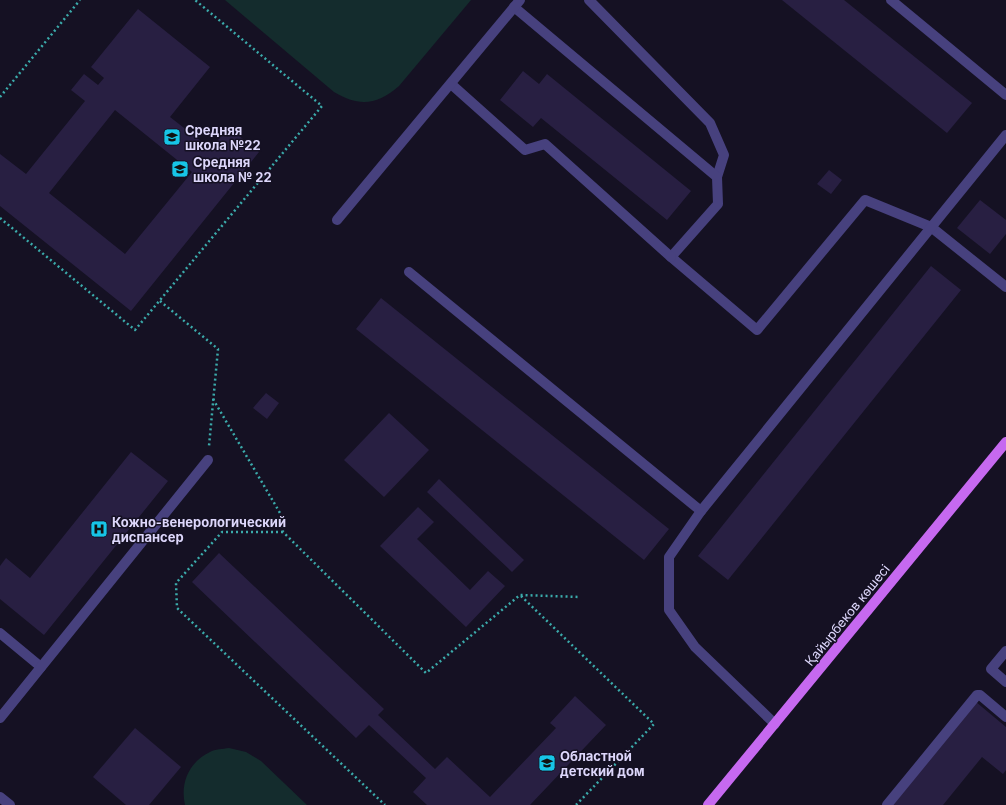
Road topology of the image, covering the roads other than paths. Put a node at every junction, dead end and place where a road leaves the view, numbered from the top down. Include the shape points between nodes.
1 (589, 0) edge
2 (891, 0) edge
3 (517, 4) edge
4 (451, 84) junction
5 (1006, 95) edge
6 (1006, 135) edge
7 (717, 177) junction
8 (337, 220) dead end
9 (931, 227) junction
10 (671, 257) junction
11 (409, 272) dead end
12 (1006, 287) edge
13 (1006, 442) edge
14 (208, 460) road end
15 (701, 511) junction
16 (0, 633) edge
17 (1006, 651) edge
18 (41, 667) junction
19 (1006, 682) edge
20 (1006, 717) edge
21 (0, 718) edge
22 (774, 724) junction
23 (0, 797) edge
24 (10, 805) edge
25 (708, 805) edge
26 (887, 805) edge

1 - 7 lane via 710,123 724,155
2 - 5 lane
3 - 4 lane
3 - 7 lane
4 - 8 lane
4 - 10 lane via 525,150 545,144
6 - 9 lane
7 - 10 lane via 718,204
9 - 10 lane via 865,200 756,330
9 - 12 lane
9 - 15 lane
11 - 15 lane
13 - 22 main road, Қайырбеков көшесі
14 - 18 lane
15 - 22 lane via 669,558 669,610 695,647
16 - 18 lane
17 - 19 lane via 991,669
18 - 21 lane
20 - 26 lane via 978,695
22 - 25 main road, Қайырбеков көшесі
23 - 24 lane

